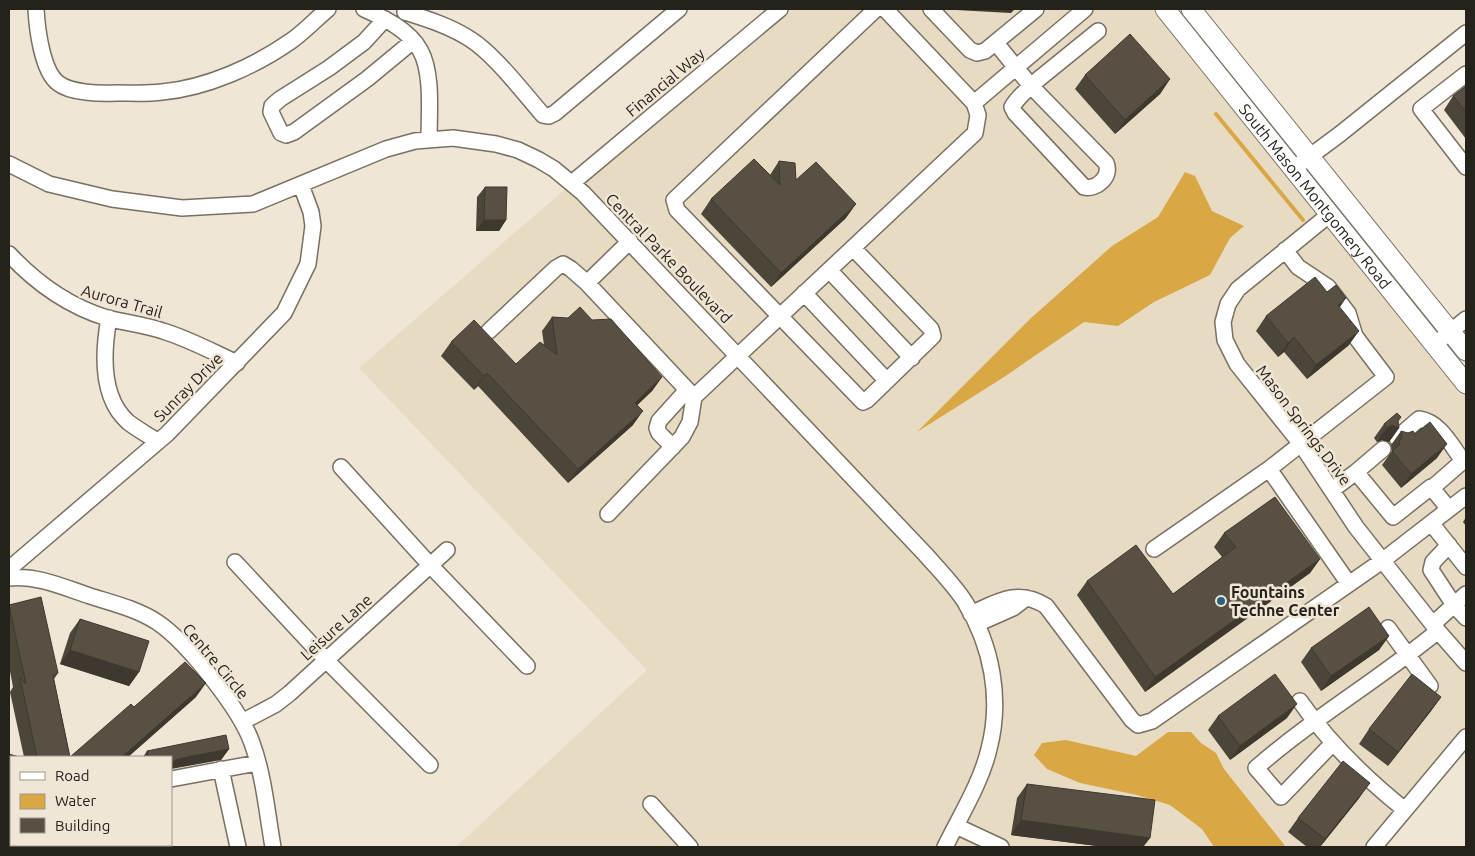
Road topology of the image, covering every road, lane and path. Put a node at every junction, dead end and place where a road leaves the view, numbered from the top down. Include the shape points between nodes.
1 (36, 9) edge
2 (328, 9) edge
3 (364, 9) edge
4 (679, 9) edge
5 (780, 9) edge
6 (876, 9) edge
7 (885, 9) edge
8 (931, 9) edge
9 (1036, 9) edge
10 (1085, 9) edge
11 (1165, 9) edge
12 (1191, 9) edge
13 (406, 10) edge
14 (388, 21) junction
15 (1098, 31) dead end
16 (1466, 33) edge
17 (413, 41) junction
18 (996, 43) junction
19 (1016, 68) junction
20 (1466, 74) edge
21 (1032, 86) junction
22 (974, 103) junction
23 (429, 139) junction
24 (1310, 157) junction
25 (9, 164) edge
26 (1466, 167) edge
27 (1293, 169) junction
28 (572, 183) junction
29 (301, 185) junction
30 (1330, 214) junction
31 (630, 242) junction
32 (853, 248) junction
33 (1285, 250) junction
34 (9, 254) edge
35 (829, 270) junction
36 (587, 283) junction
37 (804, 293) junction
38 (780, 315) junction
39 (109, 318) junction
40 (1466, 319) edge
41 (488, 331) dead end
42 (1450, 332) junction
43 (1434, 345) junction
44 (1466, 351) edge
45 (738, 355) junction
46 (912, 358) junction
47 (237, 362) junction
48 (888, 381) junction
49 (1466, 384) edge
50 (690, 394) junction
51 (1397, 438) edge
52 (157, 441) junction
53 (1301, 444) junction
54 (673, 447) junction
55 (1383, 449) dead end
56 (341, 467) dead end
57 (1269, 468) junction
58 (1356, 472) junction
59 (1432, 488) junction
60 (1332, 490) junction
61 (1466, 496) edge
62 (1449, 509) junction
63 (608, 514) dead end
64 (1432, 523) junction
65 (1449, 545) junction
66 (1154, 549) dead end
67 (447, 550) dead end
68 (1382, 561) junction
69 (235, 562) dead end
70 (430, 565) junction
71 (1466, 567) edge
72 (9, 569) edge
73 (9, 578) edge
74 (1350, 584) junction
75 (1466, 594) edge
76 (1454, 605) junction
77 (1466, 618) edge
78 (974, 619) junction
79 (1388, 628) dead end
80 (1435, 628) junction
81 (1407, 657) junction
82 (326, 660) junction
83 (1466, 663) edge
84 (527, 666) dead end
85 (1430, 686) edge
86 (1300, 701) dead end
87 (242, 722) junction
88 (1314, 722) junction
89 (1466, 737) edge
90 (1332, 744) junction
91 (257, 763) junction
92 (430, 765) dead end
93 (221, 770) junction
94 (172, 779) edge
95 (651, 804) dead end
96 (1405, 810) junction
97 (956, 826) junction
98 (238, 847) edge
99 (273, 847) edge
100 (690, 847) edge
101 (945, 847) edge
102 (1001, 847) edge
103 (1374, 847) edge

1 - 2 street via 37,28 49,74 67,89 108,94 163,92 211,82 255,63 285,45
3 - 14 street
4 - 13 street via 549,116 542,114 472,40
5 - 28 street, Financial Way
6 - 38 street via 674,200 677,210
7 - 22 street
8 - 18 street via 970,50 977,53 985,51
9 - 18 street
10 - 19 street
11 - 27 main road, South Mason Montgomery Road
12 - 24 main road, South Mason Montgomery Road
13 - 14 street
14 - 17 street
14 - 17 street via 329,68 276,103 271,112 281,133 286,136 294,132
15 - 21 street
16 - 24 street
17 - 23 street via 426,67
18 - 19 street
19 - 21 street
19 - 22 street
20 - 26 street via 1421,109
21 - 21 street via 1106,162 1107,174 1096,187 1084,187 1015,113 1012,107
22 - 32 street via 978,115 975,133
23 - 28 street, Central Parke Boulevard via 460,138 518,150
23 - 29 street, Central Parke Boulevard via 386,149
24 - 27 street
24 - 42 main road, South Mason Montgomery Road
25 - 29 street, Central Parke Boulevard via 48,184 112,199 182,208 253,204
27 - 30 main road, South Mason Montgomery Road
28 - 31 street, Central Parke Boulevard
29 - 47 street, Sunray Drive via 314,226 308,264 284,313
30 - 33 street, Mason Springs Drive
30 - 43 main road, South Mason Montgomery Road
31 - 36 street
31 - 45 street, Central Parke Boulevard
32 - 35 street
32 - 46 street via 931,329 933,336
33 - 53 street, Mason Springs Drive via 1233,296 1225,313 1223,331 1237,364
33 - 53 street via 1298,267 1328,287 1348,313 1355,336 1386,376
34 - 39 street, Aurora Trail via 63,300
35 - 37 street
35 - 46 street
36 - 41 street via 563,264
36 - 50 street
37 - 38 street
37 - 48 street
38 - 45 street
38 - 48 street via 863,402
39 - 47 street, Aurora Trail via 163,330
39 - 52 street via 105,338 107,382 114,403 127,421
40 - 42 street
42 - 43 street
42 - 44 main road, South Mason Montgomery Road
43 - 49 main road, South Mason Montgomery Road
45 - 50 street
45 - 78 street, Central Parke Boulevard via 926,555 954,588
46 - 48 street
47 - 52 street, Sunray Drive
50 - 54 street via 690,422
50 - 54 street via 659,421 659,433
51 - 59 street via 1420,419 1428,420 1439,429 1463,461
52 - 72 street, Sunray Drive
53 - 57 street
53 - 60 street, Mason Springs Drive
54 - 63 street
55 - 58 street
56 - 70 street
57 - 66 street
57 - 74 street
58 - 59 street via 1392,517
58 - 60 street
59 - 62 street
60 - 68 street, Mason Springs Drive
61 - 62 street
62 - 64 street
64 - 65 street
64 - 68 street
65 - 71 street
65 - 76 street via 1433,562 1432,570
67 - 70 street, Leisure Lane
68 - 74 street
68 - 80 street, Mason Springs Drive
69 - 82 street
70 - 82 street, Leisure Lane
70 - 84 street
73 - 87 street, Centre Circle via 43,580 156,622 182,644
74 - 78 street via 1152,722 1138,725 1038,600 1026,598 1013,608
75 - 76 street
76 - 77 street
76 - 80 street
78 - 97 street, Central Parke Boulevard via 989,657 994,682 994,725 980,775
79 - 81 street
80 - 81 street
80 - 83 street, Mason Springs Drive
81 - 85 street
81 - 88 street
82 - 87 street, Leisure Lane via 276,704
82 - 92 street
86 - 88 street
87 - 91 street, Centre Circle via 252,742
88 - 90 street
88 - 90 street via 1256,768 1280,797
89 - 96 street
90 - 96 street
91 - 93 street
91 - 99 street, Centre Circle
93 - 94 street
93 - 98 street
95 - 100 street
96 - 103 street
97 - 101 street, Central Parke Boulevard
97 - 102 street

